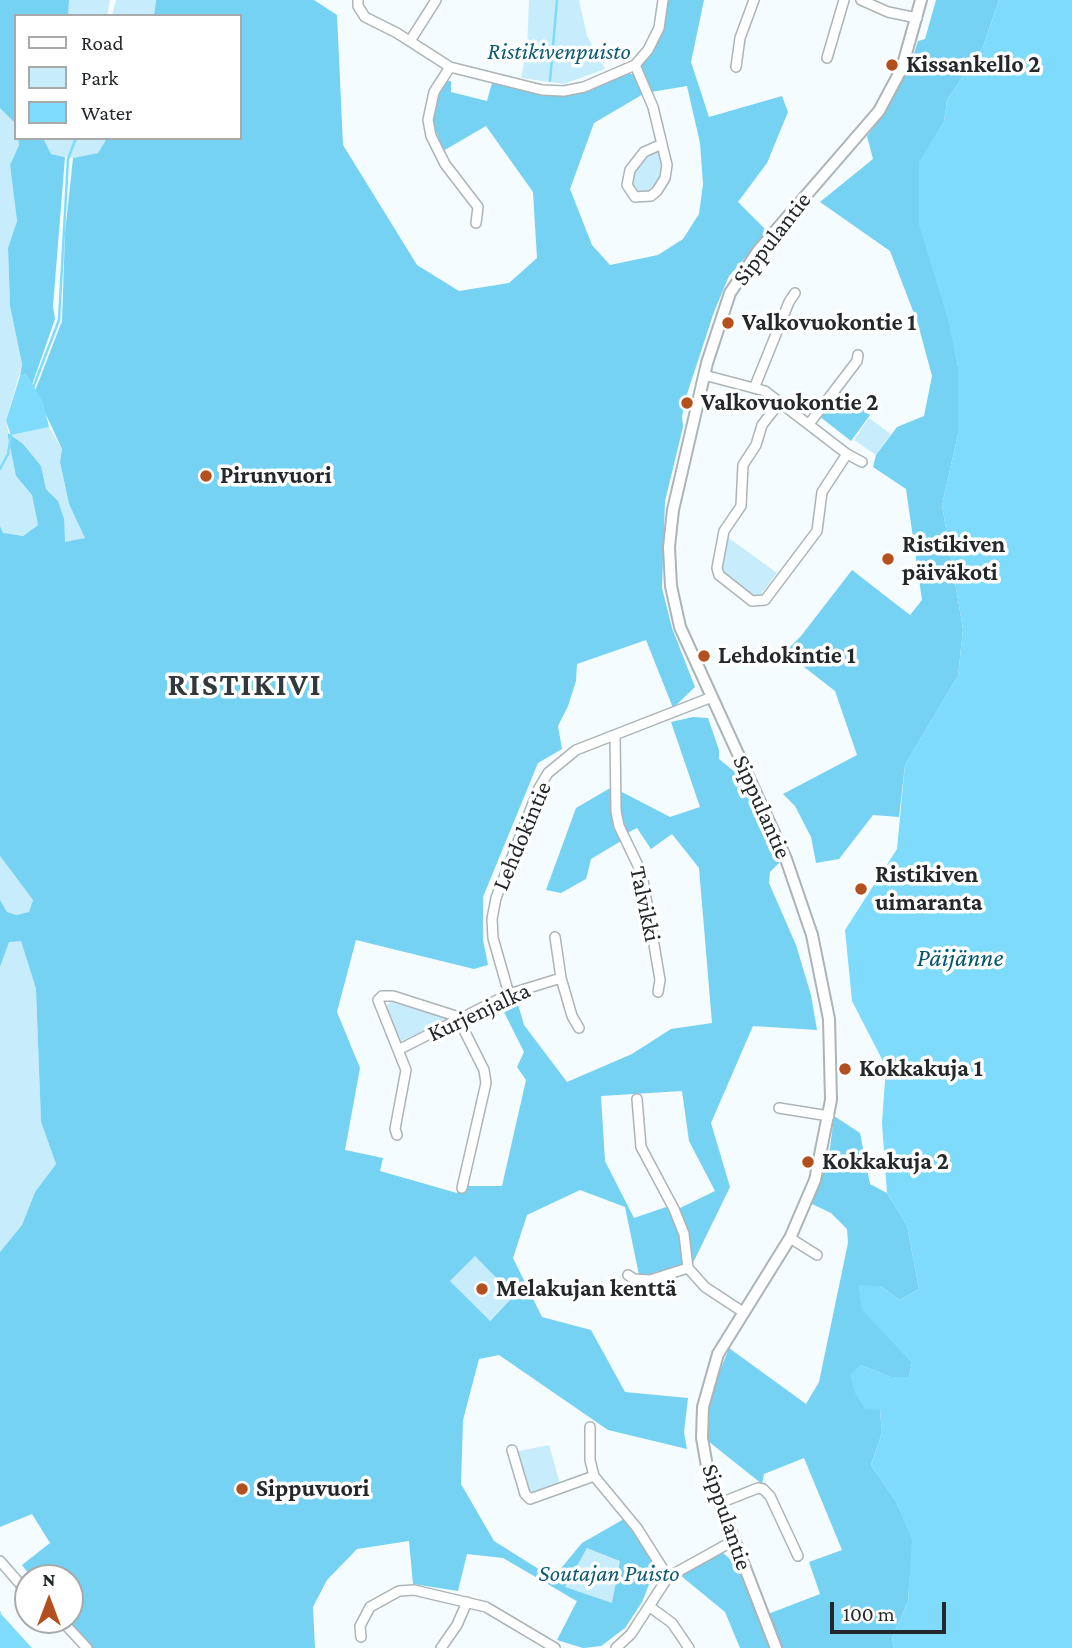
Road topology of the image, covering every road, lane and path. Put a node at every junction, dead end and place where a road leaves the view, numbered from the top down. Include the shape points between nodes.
1 (359, 0) edge
2 (436, 0) edge
3 (663, 0) edge
4 (754, 0) edge
5 (844, 0) edge
6 (861, 0) edge
7 (921, 0) edge
8 (916, 18) junction
9 (410, 41) junction
10 (827, 58) dead end
11 (635, 65) junction
12 (450, 67) junction
13 (736, 67) dead end
14 (662, 144) junction
15 (476, 223) dead end
16 (795, 293) dead end
17 (858, 355) dead end
18 (704, 375) junction
19 (755, 386) junction
20 (780, 402) junction
21 (809, 424) junction
22 (847, 454) junction
23 (862, 462) dead end
24 (712, 697) junction
25 (615, 736) junction
26 (555, 937) dead end
27 (561, 978) junction
28 (658, 992) dead end
29 (509, 994) junction
30 (461, 1019) junction
31 (579, 1028) dead end
32 (398, 1050) junction
33 (637, 1099) dead end
34 (779, 1108) dead end
35 (829, 1116) junction
36 (397, 1135) dead end
37 (462, 1188) dead end
38 (790, 1238) junction
39 (817, 1255) dead end
40 (688, 1268) junction
41 (628, 1275) dead end
42 (743, 1312) junction
43 (590, 1427) dead end
44 (512, 1450) dead end
45 (594, 1476) junction
46 (720, 1503) junction
47 (733, 1541) junction
48 (798, 1556) dead end
49 (0, 1561) edge
50 (14, 1577) edge
51 (668, 1577) junction
52 (467, 1602) junction
53 (650, 1608) junction
54 (74, 1634) edge
55 (361, 1637) dead end
56 (541, 1645) edge
57 (87, 1648) edge
58 (441, 1648) edge
59 (555, 1648) edge
60 (616, 1648) edge
61 (689, 1648) edge
62 (776, 1648) edge

1 - 9 street via 365,17
2 - 9 street
3 - 11 street via 659,28
4 - 13 street via 740,38
5 - 10 street
6 - 8 street
7 - 8 street, Sippulantie
8 - 18 street, Sippulantie via 902,68 880,111 740,276 722,312
9 - 12 street
11 - 12 street via 564,91 542,90
11 - 14 street
12 - 15 street via 434,92 428,120 445,164 478,207
14 - 14 street via 665,178 651,196 635,197 627,185 630,170 644,152
16 - 19 street
17 - 21 street
18 - 19 street
18 - 24 street, Sippulantie via 669,547 680,627
19 - 20 street
20 - 21 street
20 - 22 street via 762,425 743,465 741,506 724,531 717,568 719,575 752,601 765,600 817,531 824,488
21 - 22 street
22 - 23 street
24 - 25 street, Lehdokintie
24 - 35 street, Sippulantie via 778,838 812,934 829,1019
25 - 28 street, Talvikki via 616,811 642,874 660,980
25 - 29 street, Lehdokintie via 576,750 554,765 539,788 492,919
26 - 27 street
27 - 29 street, Kurjenjalka
27 - 31 street
29 - 30 street, Kurjenjalka
30 - 32 street, Kurjenjalka
30 - 32 street via 382,996 380,1009
30 - 37 street via 486,1083
32 - 36 street via 406,1079
33 - 40 street via 641,1147 684,1234
34 - 35 street
35 - 38 street, Sippulantie via 816,1180
38 - 39 street
38 - 42 street, Sippulantie
40 - 41 street via 650,1280
40 - 42 street via 705,1287
42 - 46 street, Sippulantie via 718,1354 703,1407 705,1454
43 - 45 street
44 - 45 street via 530,1499
45 - 51 street via 637,1528
46 - 47 street, Sippulantie
46 - 48 street via 763,1489
47 - 51 street
47 - 62 street, Sippulantie
49 - 50 street
51 - 53 street
52 - 55 street via 399,1591 370,1608 360,1626
52 - 56 street via 495,1612
52 - 58 street
53 - 60 street
53 - 61 street via 676,1628
54 - 57 street
56 - 59 street

